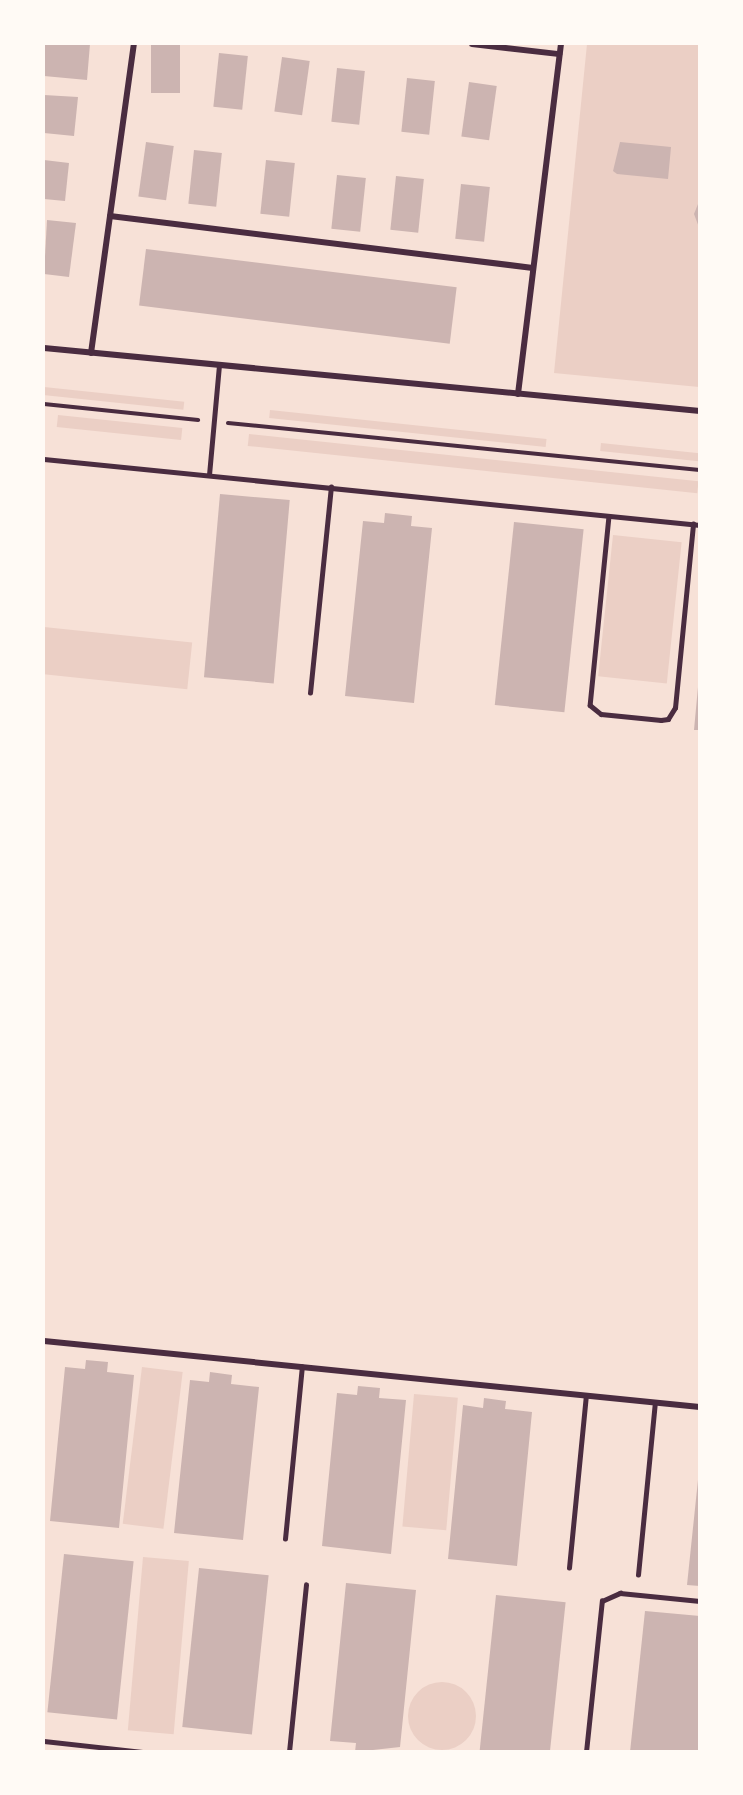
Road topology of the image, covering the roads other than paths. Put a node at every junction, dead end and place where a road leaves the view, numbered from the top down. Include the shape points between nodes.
1 (134, 44) edge
2 (472, 44) edge
3 (561, 44) edge
4 (559, 54) junction
5 (110, 216) junction
6 (533, 268) junction
7 (44, 348) edge
8 (91, 353) junction
9 (219, 365) junction
10 (518, 394) junction
11 (699, 411) edge
12 (44, 459) edge
13 (209, 475) junction
14 (331, 487) junction
15 (609, 516) junction
16 (693, 524) junction
17 (699, 525) edge
18 (310, 693) dead end
19 (44, 1341) edge
20 (302, 1367) junction
21 (586, 1396) junction
22 (655, 1403) junction
23 (699, 1407) edge
24 (285, 1539) dead end
25 (569, 1568) dead end
26 (638, 1575) dead end
27 (306, 1584) dead end
28 (699, 1601) edge
29 (44, 1742) edge
30 (144, 1752) edge
31 (290, 1752) edge
32 (586, 1752) edge

1 - 5 street
2 - 4 street
3 - 4 street
4 - 6 street
5 - 6 street
5 - 8 street
6 - 10 street
7 - 8 street
8 - 9 street
9 - 10 street
9 - 13 lane
10 - 11 street
12 - 13 lane
13 - 14 lane
14 - 15 lane
14 - 18 lane
15 - 16 lane
15 - 16 lane via 590,705 601,714 660,720 668,719 675,708
16 - 17 lane
19 - 20 street
20 - 21 street
20 - 24 lane
21 - 22 street
21 - 25 lane
22 - 23 street
22 - 26 lane
27 - 31 lane
28 - 32 lane via 620,1593 602,1600
29 - 30 lane

